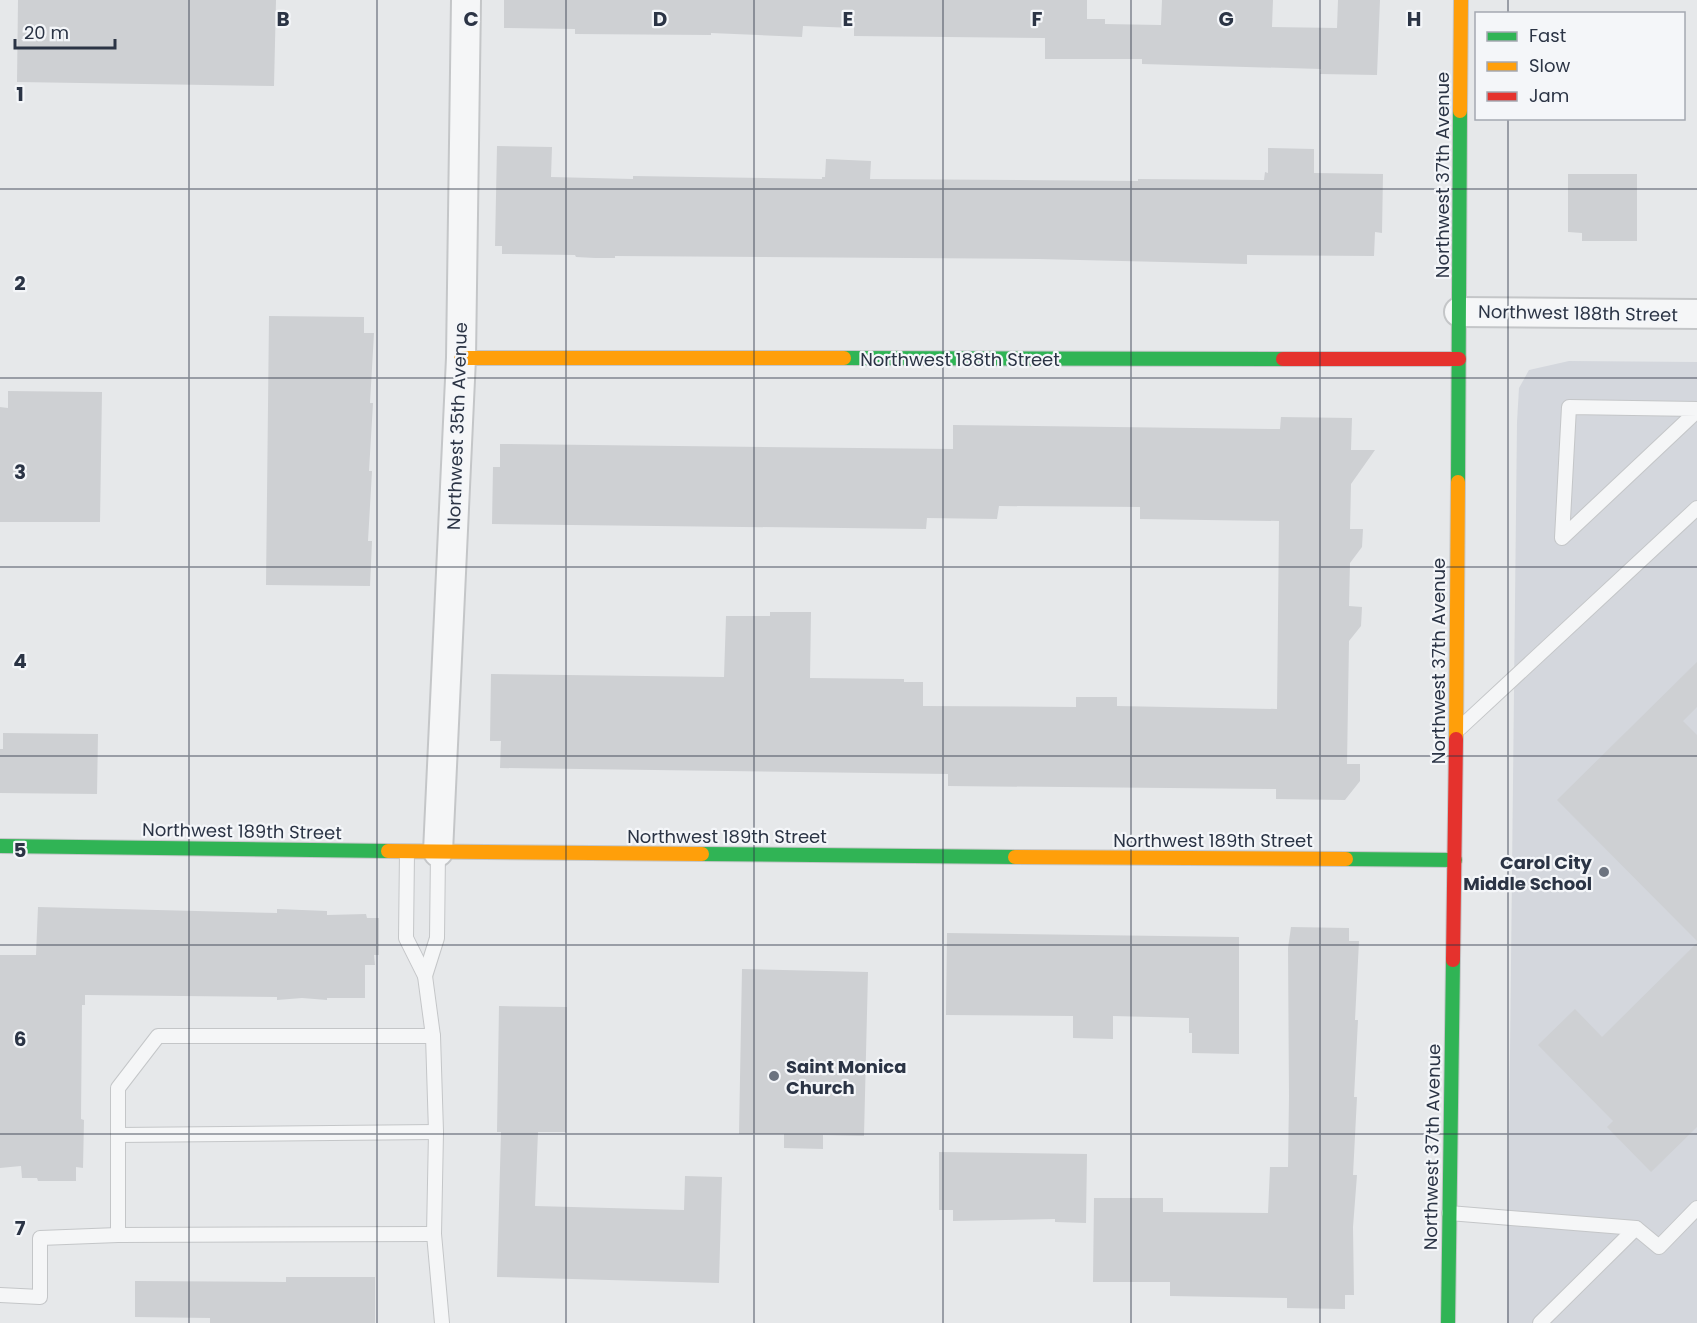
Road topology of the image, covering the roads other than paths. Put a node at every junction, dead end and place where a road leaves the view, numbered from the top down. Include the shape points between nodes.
1 (466, 0) edge
2 (1461, 0) edge
3 (1459, 312) junction
4 (1697, 314) edge
5 (461, 358) junction
6 (1459, 359) junction
7 (1697, 410) edge
8 (1697, 508) edge
9 (1456, 732) junction
10 (0, 846) edge
11 (407, 852) junction
12 (438, 852) junction
13 (1455, 860) junction
14 (425, 976) junction
15 (433, 1035) junction
16 (436, 1132) junction
17 (118, 1135) junction
18 (1697, 1208) edge
19 (1449, 1213) junction
20 (1636, 1228) junction
21 (434, 1234) junction
22 (118, 1235) junction
23 (0, 1295) edge
24 (442, 1323) edge
25 (1448, 1323) edge
26 (1540, 1323) edge

1 - 5 street, Northwest 35th Avenue
2 - 3 street, Northwest 37th Avenue
3 - 4 street, Northwest 188th Street
3 - 6 street, Northwest 37th Avenue
5 - 6 street, Northwest 188th Street
5 - 12 street, Northwest 35th Avenue
6 - 9 street, Northwest 37th Avenue
7 - 7 lane via 1569,407 1562,538
8 - 9 lane
9 - 13 street, Northwest 37th Avenue
10 - 11 street, Northwest 189th Street
11 - 12 street, Northwest 189th Street
11 - 14 lane via 406,938
12 - 13 street, Northwest 189th Street
12 - 14 lane via 437,938
13 - 19 street, Northwest 37th Avenue
14 - 15 lane
15 - 16 lane
15 - 17 lane via 158,1036 118,1088
16 - 17 lane
16 - 21 lane
17 - 22 lane
18 - 20 lane via 1659,1247
19 - 20 lane
19 - 25 street, Northwest 37th Avenue
20 - 26 lane
21 - 22 lane
21 - 24 lane
22 - 23 lane via 40,1238 40,1297

